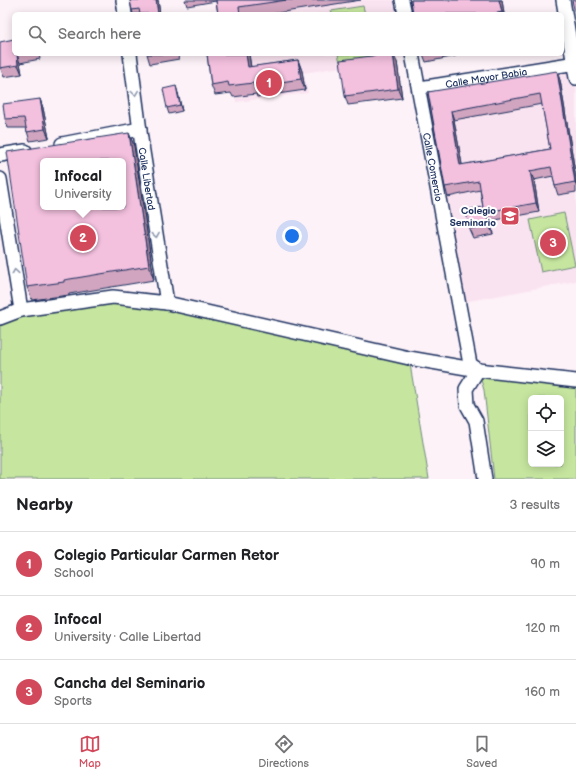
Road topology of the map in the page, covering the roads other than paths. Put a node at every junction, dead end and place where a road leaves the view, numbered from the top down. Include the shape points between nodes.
1 (123, 0) edge
2 (402, 0) edge
3 (563, 0) edge
4 (125, 12) edge
5 (405, 12) edge
6 (130, 56) edge
7 (412, 56) edge
8 (575, 63) edge
9 (576, 78) edge
10 (420, 88) junction
11 (140, 129) junction
12 (0, 155) edge
13 (0, 179) edge
14 (167, 303) junction
15 (21, 310) junction
16 (0, 318) edge
17 (478, 370) junction
18 (576, 381) edge
19 (485, 479) edge

1 - 4 street
2 - 5 street
3 - 8 street
6 -> 11 street, Calle Libertad
7 - 10 street, Calle Comercio
8 - 9 street
8 - 10 street, Calle Mayor Babia
10 - 17 street, Calle Comercio via 470,364
11 - 12 street
11 -> 14 street, Calle Libertad
15 -> 13 street
14 - 15 street via 113,297
14 - 17 street via 409,358
15 - 16 street
17 - 18 street
17 - 19 street via 466,389 467,405 476,420

